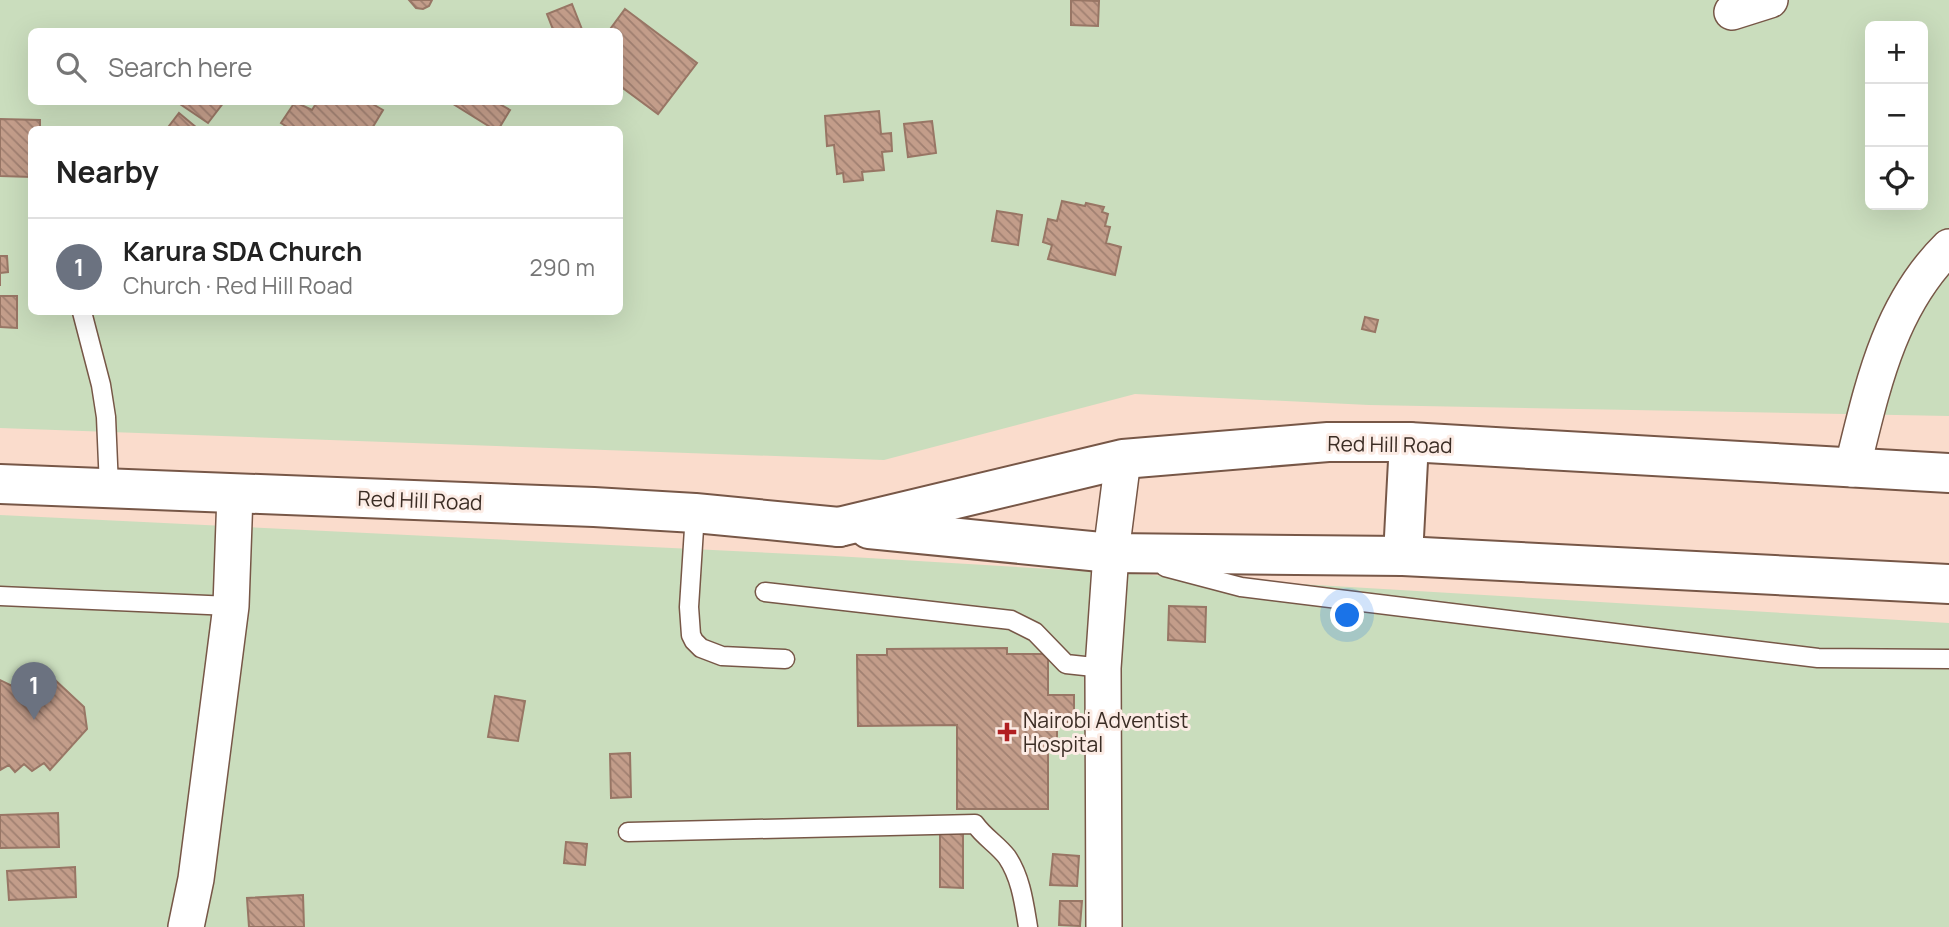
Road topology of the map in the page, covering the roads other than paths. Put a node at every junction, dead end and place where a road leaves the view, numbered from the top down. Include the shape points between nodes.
1 (1770, 0) edge
2 (1732, 12) dead end
3 (1949, 247) edge
4 (83, 315) edge
5 (1409, 442) junction
6 (1123, 458) junction
7 (1852, 469) junction
8 (1949, 474) edge
9 (0, 484) edge
10 (109, 487) junction
11 (235, 494) junction
12 (695, 513) junction
13 (839, 527) junction
14 (1111, 553) junction
15 (1403, 556) junction
16 (1949, 584) edge
17 (765, 592) dead end
18 (0, 596) edge
19 (230, 606) junction
20 (785, 659) dead end
21 (1949, 659) edge
22 (1103, 668) junction
23 (628, 832) dead end
24 (186, 927) edge
25 (1028, 927) edge
26 (1104, 927) edge

1 - 2 street
3 - 7 street via 1916,285 1894,326
4 - 10 lane via 106,417
5 - 6 main road, Red Hill Road via 1328,442
5 - 7 main road, Red Hill Road
5 - 15 main road
6 - 13 main road, Red Hill Road
6 - 14 street
7 - 8 main road, Red Hill Road
9 - 10 main road, Red Hill Road
10 - 11 main road, Red Hill Road
11 - 12 main road, Red Hill Road
11 - 19 street
12 - 13 main road, Red Hill Road
12 - 20 lane via 689,607 694,641 722,656
13 - 14 main road, Red Hill Road
14 - 15 main road, Red Hill Road
14 - 21 lane via 1255,589 1818,658
14 - 22 street
15 - 16 main road, Red Hill Road
17 - 22 lane via 1011,620 1035,632 1066,664
18 - 19 lane
19 - 24 street
22 - 26 street
23 - 25 lane via 975,824 1006,856 1021,886

